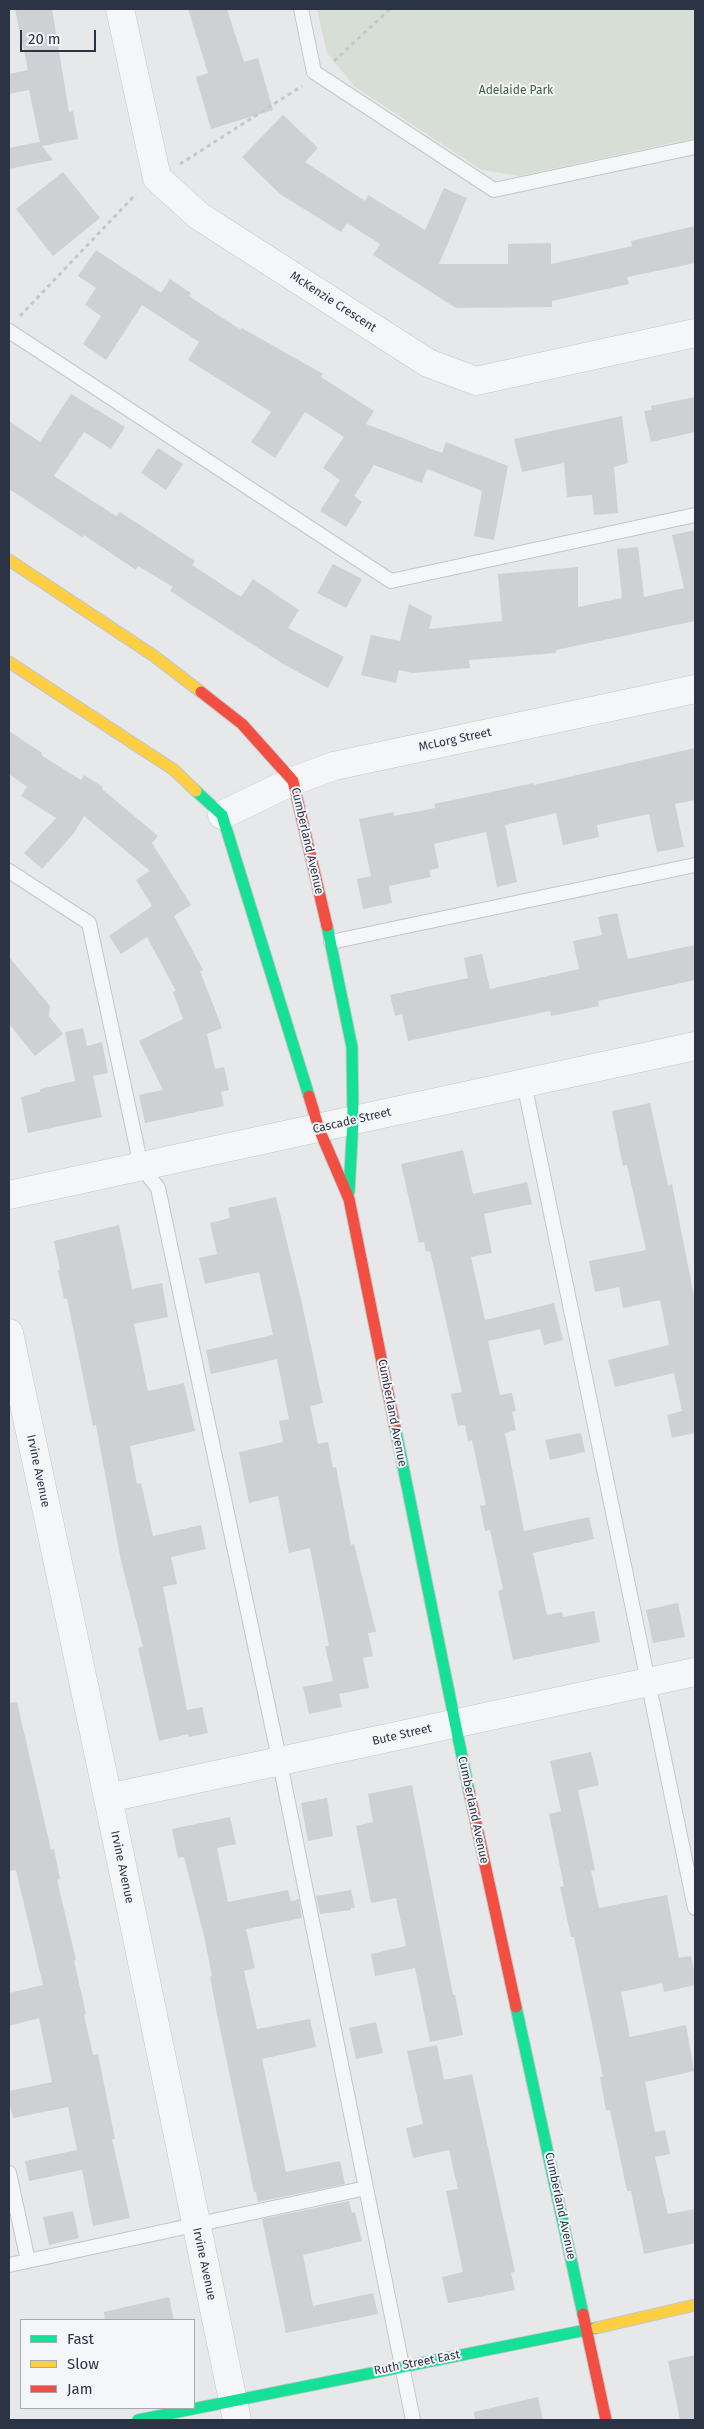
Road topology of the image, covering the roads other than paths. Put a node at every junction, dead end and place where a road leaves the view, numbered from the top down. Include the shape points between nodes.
1 (120, 9) edge
2 (301, 9) edge
3 (695, 147) edge
4 (12, 326) edge
5 (695, 333) edge
6 (695, 515) edge
7 (9, 560) edge
8 (9, 662) edge
9 (695, 689) edge
10 (293, 781) junction
11 (222, 815) junction
12 (695, 865) edge
13 (9, 871) edge
14 (331, 942) junction
15 (695, 1046) edge
16 (524, 1082) junction
17 (353, 1120) junction
18 (318, 1129) junction
19 (141, 1166) junction
20 (9, 1195) edge
21 (349, 1199) junction
22 (9, 1333) edge
23 (695, 1672) edge
24 (648, 1682) junction
25 (454, 1723) junction
26 (280, 1763) junction
27 (108, 1798) junction
28 (695, 1908) edge
29 (9, 2173) edge
30 (366, 2188) junction
31 (196, 2225) junction
32 (28, 2261) junction
33 (9, 2265) edge
34 (695, 2305) edge
35 (586, 2330) junction
36 (402, 2366) junction
37 (235, 2411) edge
38 (138, 2420) edge
39 (413, 2420) edge
40 (606, 2420) edge

1 - 5 street, McKenzie Crescent via 157,178 199,216 419,358 476,381
2 - 3 lane via 314,72 494,190
4 - 6 lane via 392,581
7 - 10 street, Cumberland Avenue via 154,656 242,724
8 - 11 street, Cumberland Avenue via 174,770
9 - 10 street, McLorg Street via 334,766
10 - 11 street, McLorg Street
10 - 14 street, Cumberland Avenue
11 - 18 street, Cumberland Avenue
12 - 14 lane
13 - 19 lane via 88,923
14 - 17 street, Cumberland Avenue via 352,1047
15 - 16 street, Cascade Street
16 - 17 street, Cascade Street
16 - 24 lane
17 - 18 street, Cascade Street
17 - 21 street, Cumberland Avenue
18 - 19 street, Cascade Street
18 - 21 street, Cumberland Avenue
19 - 20 street, Cascade Street
19 - 26 lane via 158,1188
21 - 25 street, Cumberland Avenue
22 - 27 street, Irvine Avenue
23 - 24 street, Bute Street
24 - 25 street, Bute Street
24 - 28 lane
25 - 26 street, Bute Street
25 - 35 street, Cumberland Avenue
26 - 27 street, Bute Street
26 - 30 lane
27 - 31 street, Irvine Avenue
29 - 32 lane
30 - 31 lane
30 - 36 lane
31 - 32 lane
31 - 37 street, Irvine Avenue
32 - 33 lane
34 - 35 street, Ruth Street East
35 - 36 street, Ruth Street East
35 - 40 street, Cumberland Avenue
36 - 37 street, Ruth Street East
36 - 39 lane
37 - 38 street, Ruth Street East

